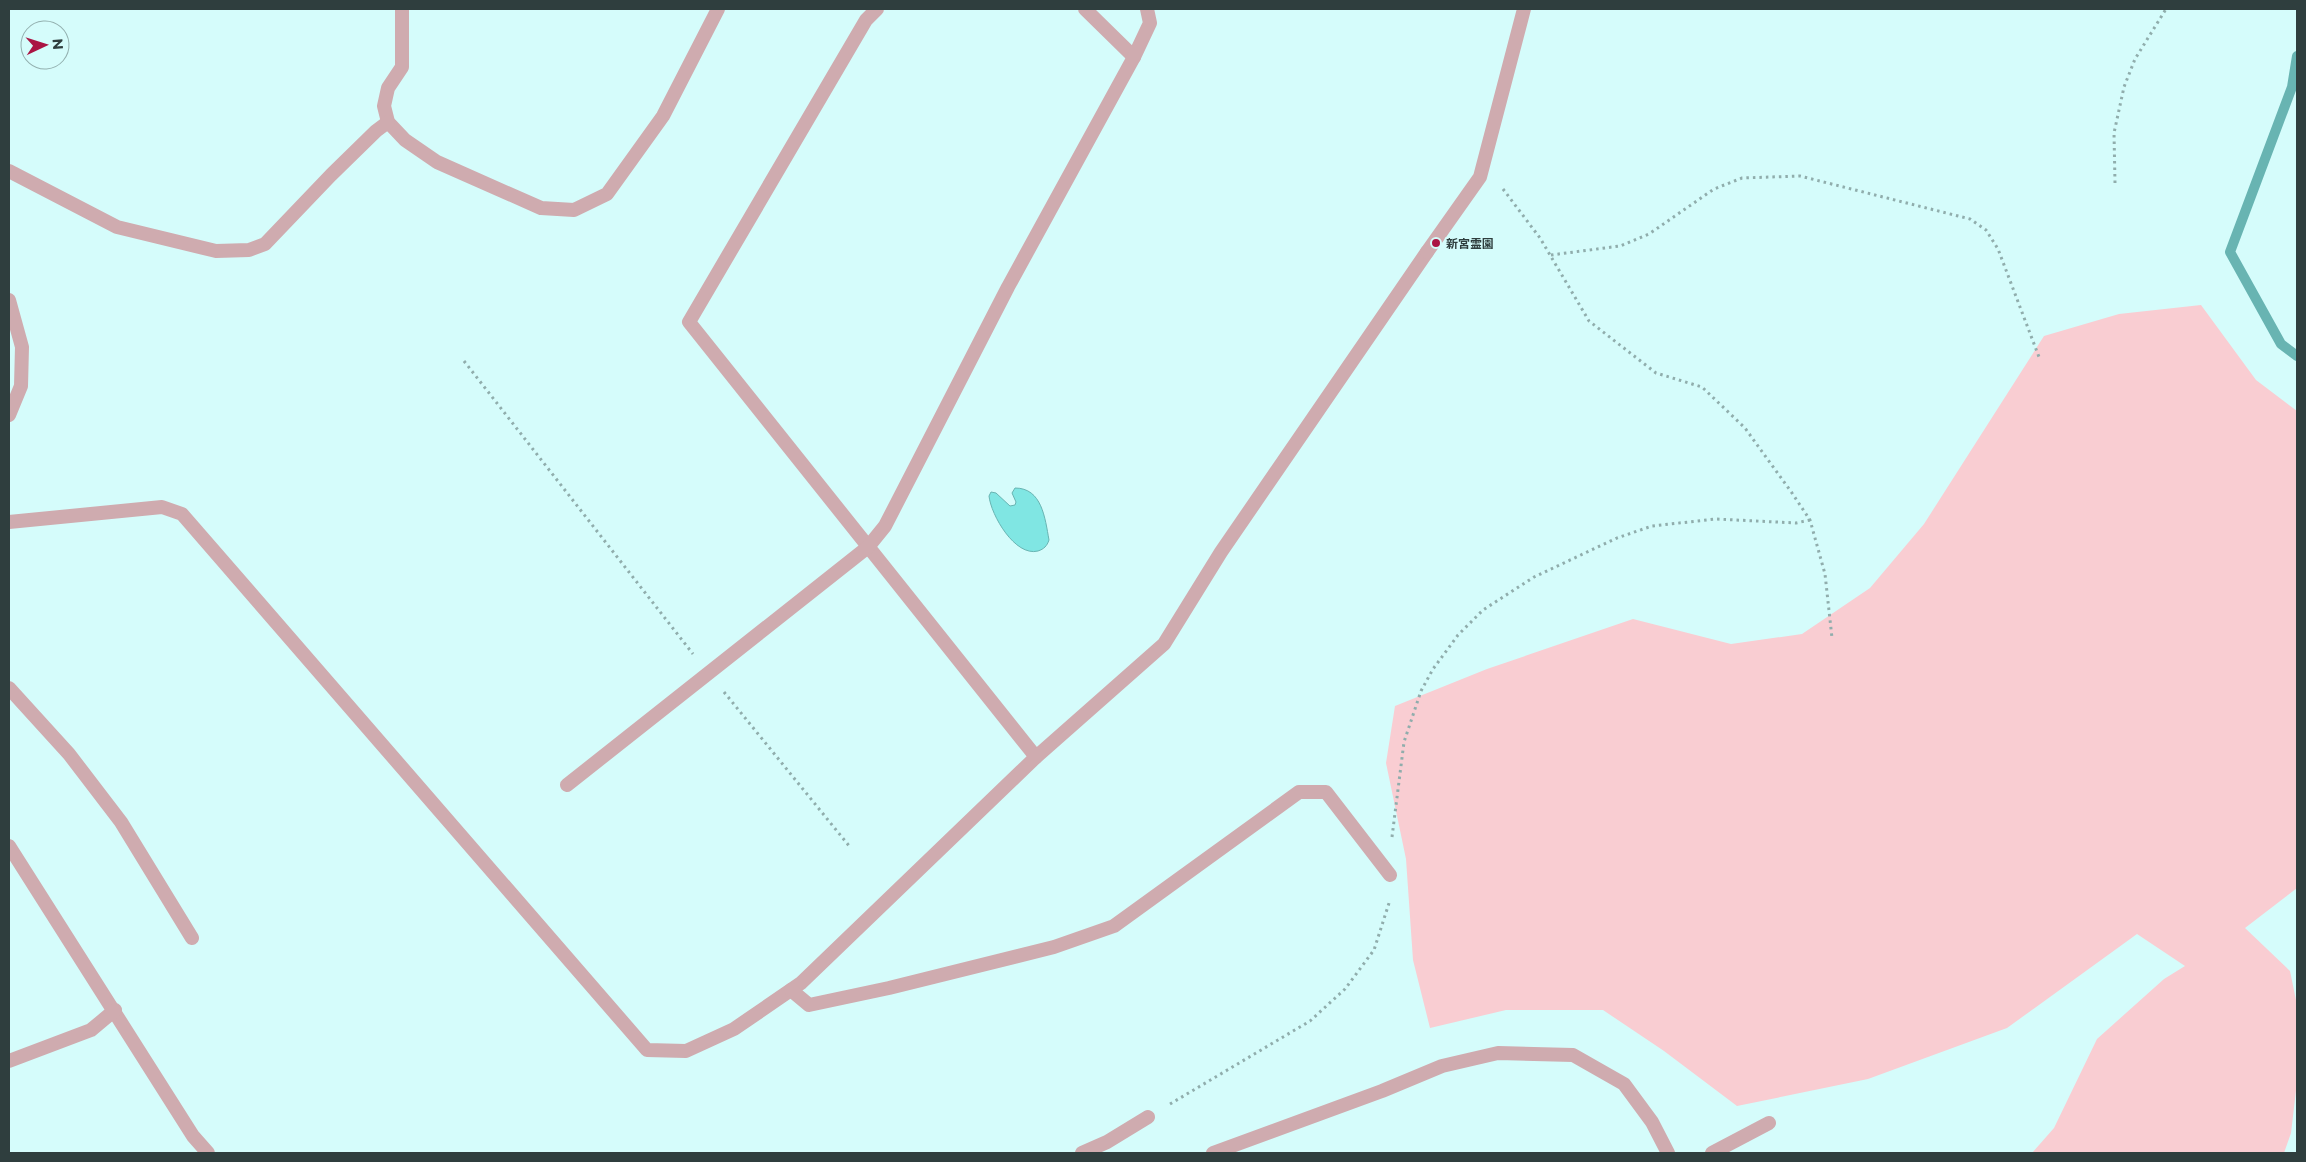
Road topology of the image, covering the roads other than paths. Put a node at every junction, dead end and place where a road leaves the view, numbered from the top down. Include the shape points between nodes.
1 (402, 9) edge
2 (718, 9) edge
3 (877, 9) edge
4 (1085, 9) edge
5 (1148, 9) edge
6 (1524, 9) edge
7 (1134, 57) junction
8 (388, 122) junction
9 (9, 171) edge
10 (9, 300) edge
11 (9, 415) edge
12 (9, 522) edge
13 (868, 547) junction
14 (9, 688) edge
15 (1036, 757) junction
16 (567, 785) dead end
17 (9, 846) edge
18 (1390, 875) road end
19 (192, 938) dead end
20 (791, 990) junction
21 (115, 1010) junction
22 (9, 1061) edge
23 (1148, 1117) road end
24 (1769, 1123) dead end
25 (208, 1153) edge
26 (1082, 1153) edge
27 (1214, 1153) edge
28 (1668, 1153) edge
29 (1712, 1153) edge

1 - 8 street via 402,67 388,88 384,106
2 - 8 street via 663,116 607,194 574,210 541,208 437,162 405,140
3 - 13 street via 866,20 689,322
4 - 7 street
5 - 7 street via 1150,23
6 - 15 street via 1480,177 1221,552 1164,644
7 - 13 street via 1008,286 885,526
8 - 9 street via 265,244 249,250 216,251 117,227
10 - 11 street via 22,347 21,386
12 - 20 street via 162,507 182,514 647,1050 686,1051 734,1029
13 - 15 street
13 - 16 street
14 - 19 street via 69,754 121,822
15 - 20 street
17 - 21 street
18 - 20 street via 1326,792 1300,792 1114,926 1054,947 809,1005
21 - 22 street via 91,1030
21 - 25 street via 193,1136
23 - 26 street
24 - 29 street
27 - 28 street via 1442,1066 1498,1053 1573,1055 1624,1084 1652,1122

